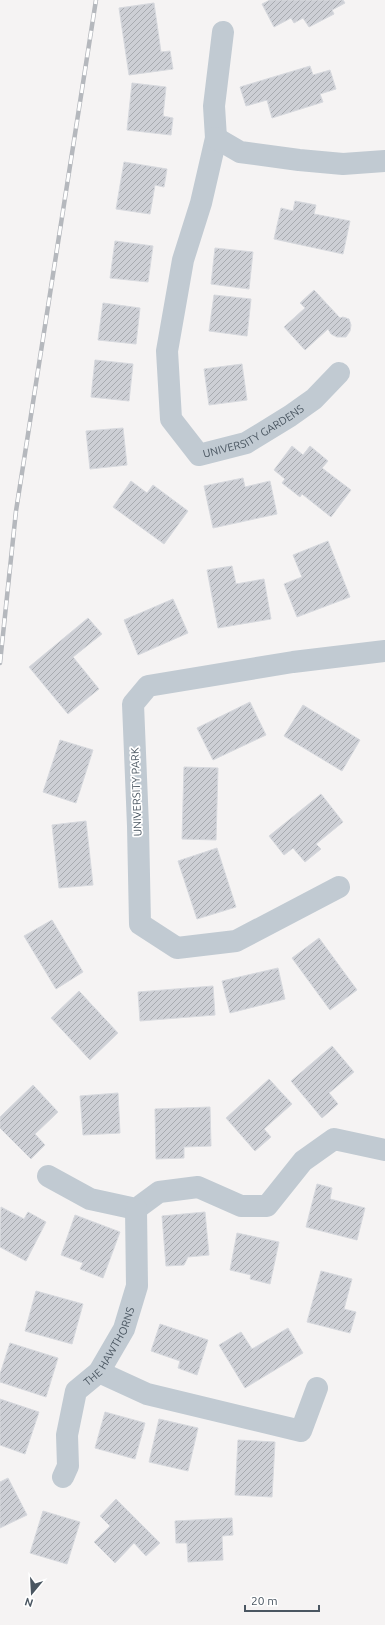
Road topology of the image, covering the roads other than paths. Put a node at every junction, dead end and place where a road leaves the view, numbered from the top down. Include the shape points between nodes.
1 (223, 32) dead end
2 (216, 138) junction
3 (385, 160) edge
4 (339, 373) dead end
5 (385, 651) edge
6 (339, 887) dead end
7 (385, 1150) edge
8 (48, 1176) dead end
9 (136, 1208) junction
10 (100, 1372) junction
11 (317, 1388) dead end
12 (63, 1476) dead end

1 - 2 street, UNIVERSITY GARDENS via 214,106
2 - 3 street via 240,152 299,160 344,164
2 - 4 street, UNIVERSITY GARDENS via 201,203 182,260 167,351 171,419 199,455 246,443 314,399
5 - 6 street, UNIVERSITY PARK via 293,662 148,686 133,704 140,924 177,948 236,941
7 - 9 street via 334,1139 303,1161 267,1206 241,1206 198,1187 159,1192
8 - 9 street via 90,1199
9 - 10 street, THE HAWTHORNS via 137,1286 124,1329
10 - 11 street via 148,1394 301,1431
10 - 12 street, THE HAWTHORNS via 76,1391 67,1435 68,1466

